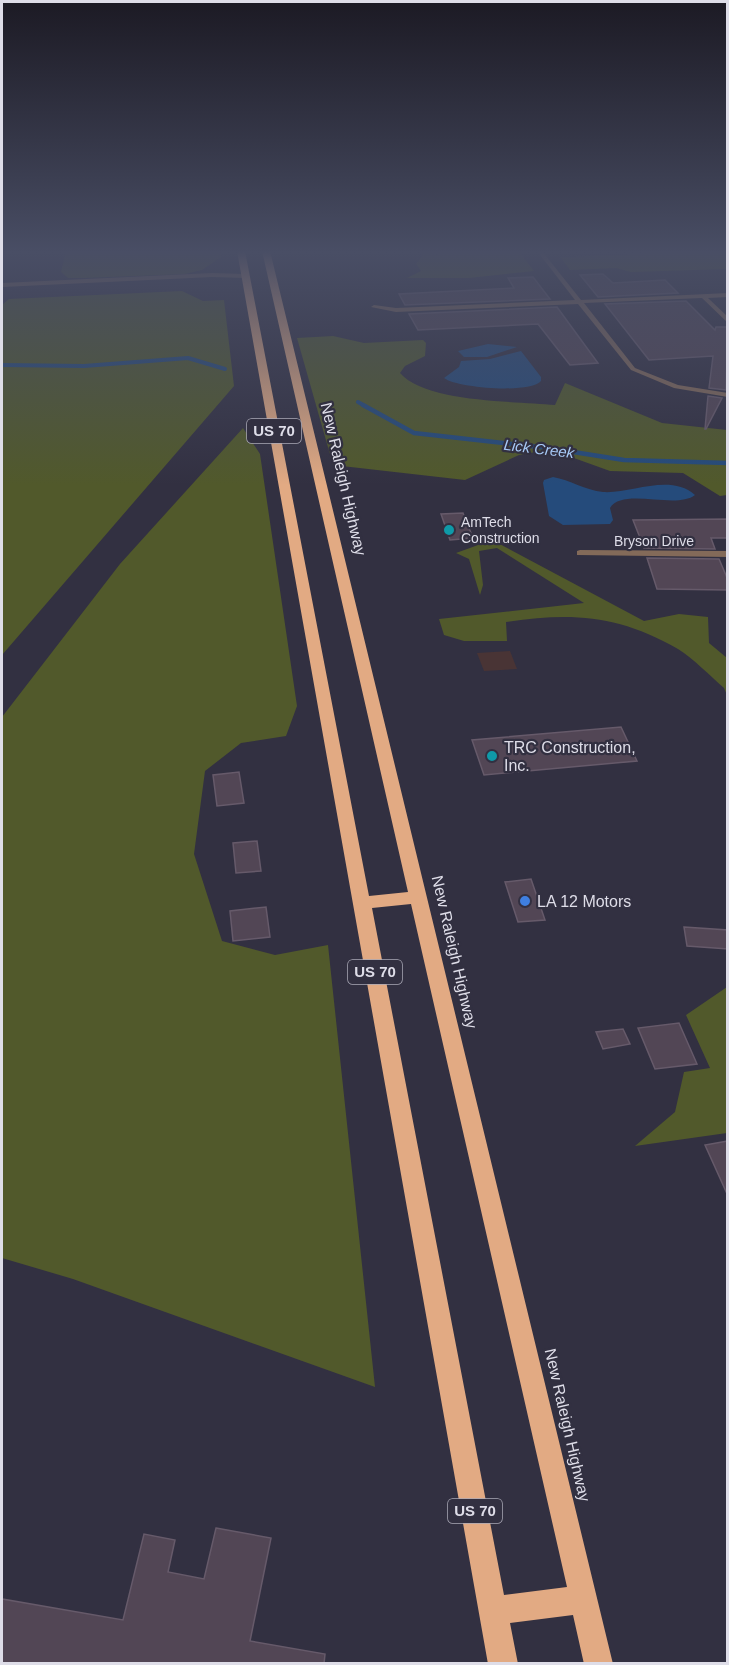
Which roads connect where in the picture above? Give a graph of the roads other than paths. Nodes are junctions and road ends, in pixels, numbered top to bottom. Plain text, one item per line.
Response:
1 (255, 329) edge
2 (284, 329) edge
3 (600, 329) edge
4 (728, 395) edge
5 (580, 553) dead end
6 (728, 554) edge
7 (418, 897) junction
8 (362, 903) junction
9 (585, 1599) junction
10 (494, 1611) junction
11 (503, 1664) edge
12 (599, 1664) edge

1 - 8 highway, US 70
2 - 7 highway, New Raleigh Highway / US 70
3 - 4 street
5 - 6 street, Bryson Drive
7 - 8 highway
7 - 9 highway, New Raleigh Highway / US 70
8 - 10 highway, US 70
9 - 10 highway
9 - 12 highway, New Raleigh Highway / US 70
10 - 11 highway, US 70

